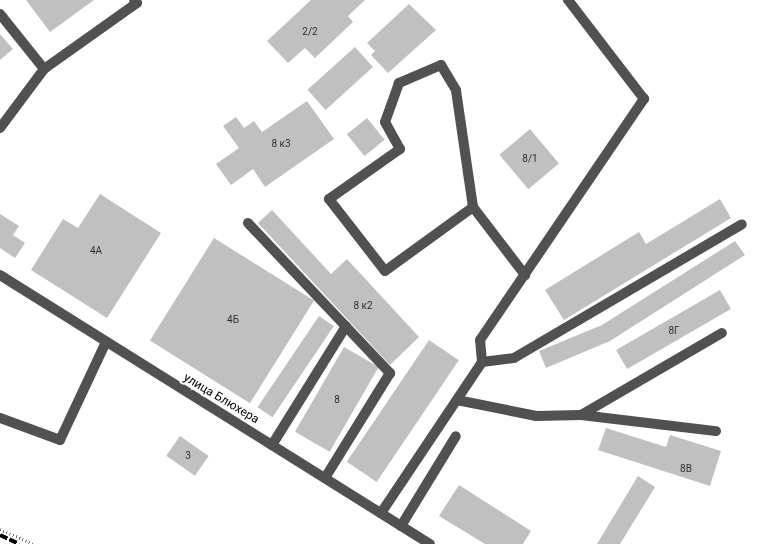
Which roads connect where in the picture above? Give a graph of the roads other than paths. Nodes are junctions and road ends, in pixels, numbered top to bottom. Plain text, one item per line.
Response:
1 (568, 0) edge
2 (138, 1) edge
3 (0, 14) edge
4 (44, 69) junction
5 (0, 128) edge
6 (473, 207) junction
7 (248, 223) dead end
8 (742, 224) dead end
9 (0, 275) edge
10 (525, 275) junction
11 (346, 326) junction
12 (722, 333) dead end
13 (105, 344) junction
14 (482, 362) junction
15 (457, 400) junction
16 (582, 415) junction
17 (0, 418) edge
18 (716, 431) dead end
19 (456, 436) dead end
20 (272, 444) junction
21 (325, 478) junction
22 (381, 513) junction
23 (401, 526) junction
24 (430, 544) edge

1 - 10 street
2 - 4 street
3 - 4 street
4 - 5 street
6 - 6 street
6 - 10 street
7 - 11 street
8 - 14 street
9 - 13 street, улица Блюхера
10 - 14 street
11 - 20 street
11 - 21 street
12 - 16 street
13 - 17 street
13 - 20 street, улица Блюхера
14 - 15 street
15 - 16 street
15 - 22 street
16 - 18 street
19 - 23 street
20 - 21 street, улица Блюхера
21 - 22 street, улица Блюхера
22 - 23 street, улица Блюхера
23 - 24 street, улица Блюхера

